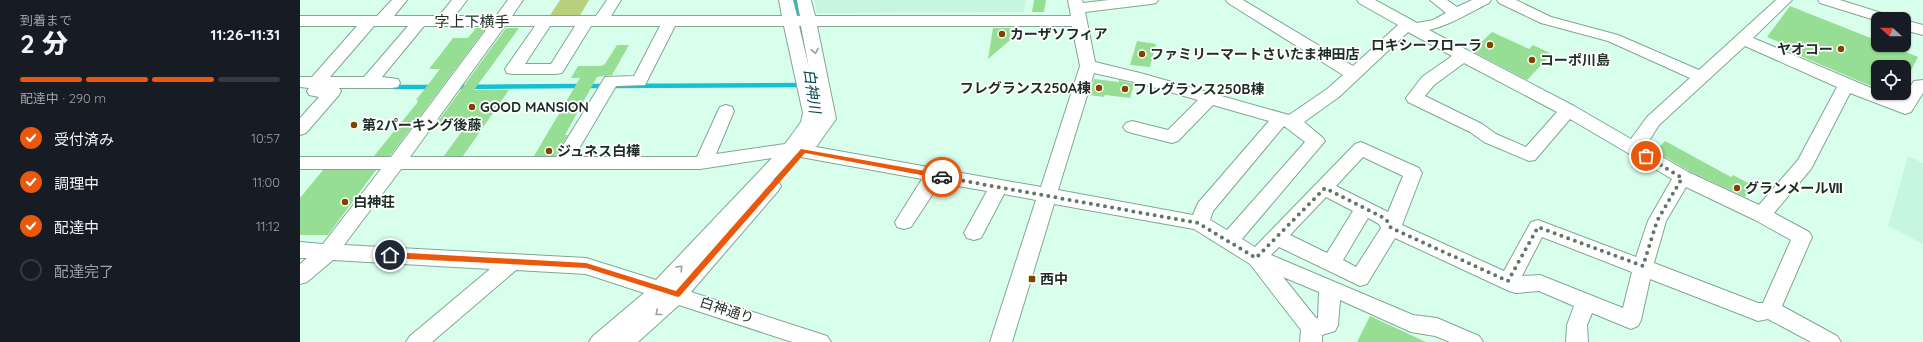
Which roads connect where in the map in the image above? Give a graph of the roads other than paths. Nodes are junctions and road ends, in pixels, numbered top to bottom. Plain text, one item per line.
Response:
1 (400, 0) edge
2 (460, 0) edge
3 (516, 0) edge
4 (614, 0) edge
5 (786, 0) edge
6 (804, 0) edge
7 (1151, 0) edge
8 (1233, 0) edge
9 (1364, 0) edge
10 (1437, 0) edge
11 (1484, 0) edge
12 (1504, 0) edge
13 (1786, 0) edge
14 (1825, 0) edge
15 (1077, 10) edge
16 (1457, 14) junction
17 (1871, 14) edge
18 (300, 21) edge
19 (376, 21) junction
20 (420, 21) junction
21 (443, 21) junction
22 (500, 21) junction
23 (546, 21) junction
24 (594, 21) junction
25 (670, 21) junction
26 (790, 21) junction
27 (808, 21) junction
28 (1411, 27) junction
29 (1911, 27) edge
30 (1923, 30) edge
31 (1743, 39) junction
32 (1463, 56) junction
33 (1088, 66) junction
34 (1354, 74) junction
35 (1701, 77) junction
36 (304, 82) edge
37 (369, 82) junction
38 (392, 82) dead end
39 (1846, 85) junction
40 (1923, 87) edge
41 (300, 91) edge
42 (1210, 98) junction
43 (1568, 110) junction
44 (726, 111) dead end
45 (1286, 121) junction
46 (1132, 127) dead end
47 (300, 129) edge
48 (1634, 149) junction
49 (797, 150) junction
50 (704, 162) junction
51 (300, 163) edge
52 (396, 163) junction
53 (561, 163) junction
54 (935, 175) junction
55 (1682, 178) junction
56 (999, 187) junction
57 (1325, 188) junction
58 (1047, 196) junction
59 (1365, 208) junction
60 (1762, 215) junction
61 (904, 222) dead end
62 (1198, 223) junction
63 (1391, 228) junction
64 (974, 233) dead end
65 (1277, 237) junction
66 (1229, 241) junction
67 (300, 250) edge
68 (328, 252) junction
69 (1256, 258) junction
70 (513, 261) junction
71 (1331, 263) junction
72 (1643, 266) junction
73 (300, 276) edge
74 (1508, 281) junction
75 (669, 291) junction
76 (1341, 292) junction
77 (1586, 302) junction
78 (1770, 310) junction
79 (1311, 335) edge
80 (784, 336) edge
81 (417, 342) edge
82 (600, 342) edge
83 (622, 342) edge
84 (820, 342) edge
85 (1001, 342) edge
86 (1472, 342) edge
87 (1577, 342) edge
88 (1830, 342) edge

1 - 19 street
2 - 21 street
3 - 22 street
4 - 24 street
5 - 26 street
6 - 27 street
7 - 15 street
8 - 34 street
9 - 28 street
10 - 16 street
11 - 16 street
12 - 35 street
13 - 31 street
14 - 17 street
15 - 27 street
15 - 33 street
16 - 28 street
18 - 19 street
19 - 20 street
19 - 36 street
20 - 21 street
20 - 37 street
21 - 22 street
22 - 23 street
22 - 52 street
23 - 24 street
23 - 24 street
24 - 25 street
25 - 26 street
25 - 53 street
26 - 27 street
26 - 49 street
27 -> 49 street
28 - 32 street
28 - 34 street
29 - 30 street
31 - 35 street
31 - 39 street
32 - 43 street
32 - 43 street
33 - 42 street
33 - 58 street
34 - 45 street
35 - 48 street
36 - 37 street
37 - 38 street
39 - 40 street
39 - 60 street
41 - 47 street
42 - 45 street
42 - 46 street
43 - 48 street
44 - 50 street
45 - 62 street
45 - 66 street
48 - 55 street
49 - 50 street
49 - 54 street
49 - 75 street
50 - 53 street
51 - 52 street
52 - 53 street
52 - 68 street
54 - 56 street
54 - 61 street
55 - 60 street
55 - 72 street
56 - 58 street
56 - 64 street
57 - 59 street
57 - 63 street
57 - 65 street
58 - 62 street
58 - 85 street
59 - 63 street
59 - 71 street
60 - 78 street
62 - 66 street
63 - 71 street
63 - 74 street
65 - 69 street
65 - 71 street
66 - 69 street
67 - 68 street, 白神通り
68 - 70 street, 白神通り
68 - 73 street
69 - 76 street
69 - 79 street
70 - 75 street, 白神通り
70 - 81 street
72 - 74 street
72 - 77 street
72 - 78 street
74 - 77 street
75 - 80 street, 白神通り
75 - 82 street
75 -> 83 street
76 - 79 street
76 - 86 street
77 - 87 street
78 - 88 street
80 - 84 street, 白神通り

